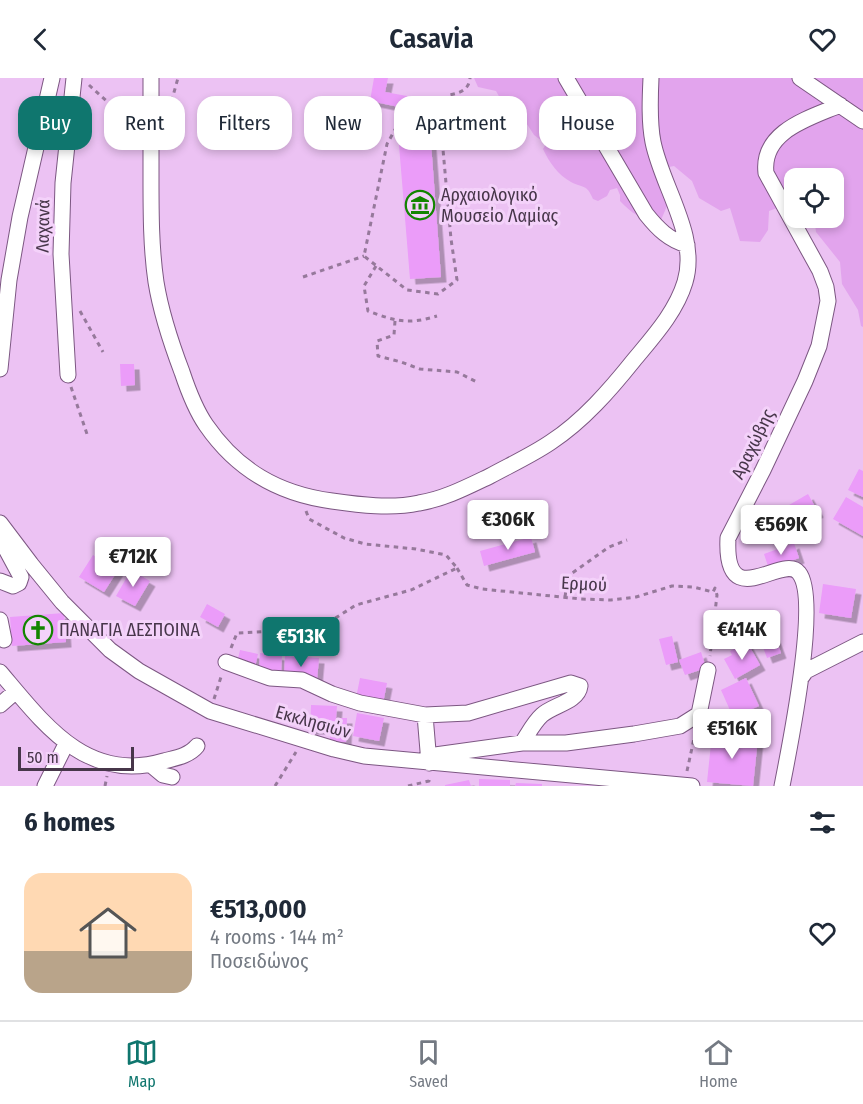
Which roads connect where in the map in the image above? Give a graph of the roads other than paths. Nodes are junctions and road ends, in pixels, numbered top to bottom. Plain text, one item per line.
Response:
1 (52, 78) edge
2 (74, 78) edge
3 (151, 78) edge
4 (566, 78) edge
5 (651, 78) edge
6 (800, 78) edge
7 (840, 105) junction
8 (863, 121) edge
9 (687, 245) junction
10 (0, 369) edge
11 (68, 375) road end
12 (0, 523) edge
13 (0, 538) edge
14 (0, 581) edge
15 (0, 620) edge
16 (4, 640) dead end
17 (863, 642) edge
18 (226, 662) dead end
19 (708, 670) road end
20 (0, 672) edge
21 (801, 678) junction
22 (16, 691) junction
23 (0, 705) edge
24 (425, 715) junction
25 (522, 743) junction
26 (66, 744) junction
27 (197, 746) dead end
28 (429, 760) junction
29 (151, 765) junction
30 (172, 777) dead end
31 (686, 785) edge
32 (45, 786) edge
33 (782, 786) edge

1 - 10 street
2 - 11 street, Λαχανά
3 - 9 street
4 - 9 street
5 - 9 street
6 - 7 street
7 - 8 street
7 - 21 street, Αραχώβης
12 - 28 street, Εκκλησιών
13 - 14 street
15 - 16 street
17 - 21 street
18 - 24 street
19 - 25 street
20 - 22 street
21 - 33 street, Αραχώβης
22 - 23 street
22 - 26 street
24 - 25 street
24 - 28 street
25 - 28 street
26 - 29 street
26 - 32 street
27 - 29 street
28 - 31 street, Εκκλησιών
29 - 30 street

